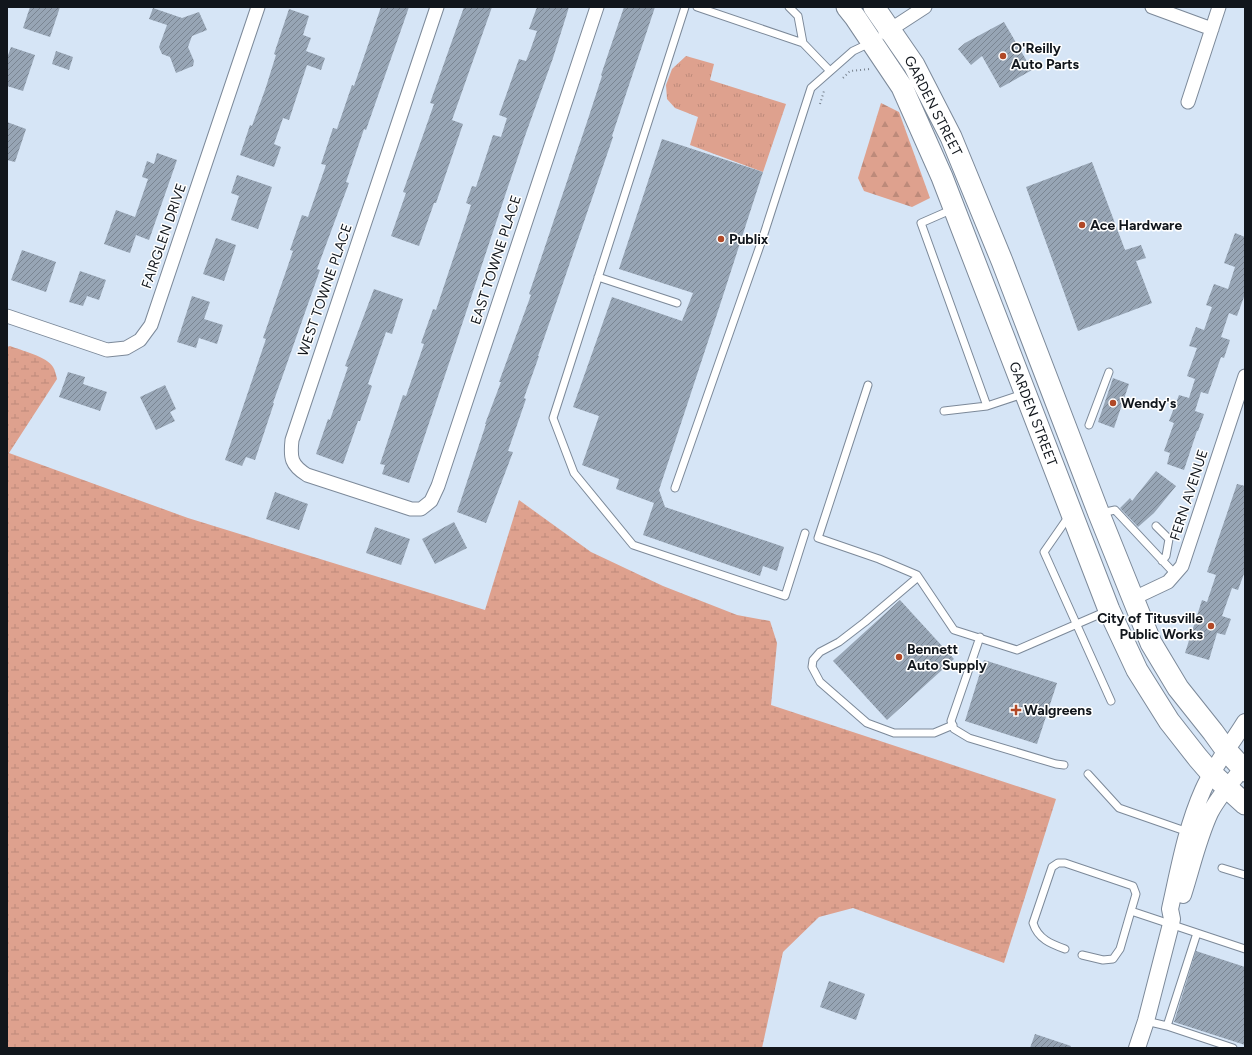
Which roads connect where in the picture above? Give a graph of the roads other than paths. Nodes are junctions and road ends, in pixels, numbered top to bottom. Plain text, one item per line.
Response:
1 (258, 7) edge
2 (437, 7) edge
3 (597, 7) edge
4 (685, 7) edge
5 (698, 7) edge
6 (790, 7) edge
7 (847, 7) edge
8 (874, 7) edge
9 (925, 7) edge
10 (1152, 7) edge
11 (1219, 7) edge
12 (1212, 29) junction
13 (890, 30) junction
14 (872, 42) junction
15 (803, 43) junction
16 (830, 71) junction
17 (1188, 102) dead end
18 (955, 208) junction
19 (598, 277) junction
20 (677, 303) dead end
21 (7, 316) edge
22 (1004, 337) junction
23 (1109, 372) dead end
24 (1245, 376) edge
25 (868, 386) dead end
26 (1050, 386) junction
27 (1025, 393) junction
28 (987, 406) junction
29 (944, 411) dead end
30 (1089, 426) dead end
31 (1072, 444) junction
32 (674, 488) dead end
33 (411, 509) joint
34 (1071, 512) junction
35 (1099, 514) junction
36 (1156, 526) dead end
37 (805, 533) dead end
38 (1162, 561) junction
39 (1175, 574) junction
40 (918, 577) junction
41 (1132, 599) junction
42 (1109, 610) junction
43 (1076, 624) junction
44 (980, 637) junction
45 (1111, 701) dead end
46 (1245, 722) edge
47 (953, 725) junction
48 (1226, 750) junction
49 (1064, 765) dead end
50 (1244, 769) edge
51 (1212, 773) junction
52 (1088, 774) dead end
53 (1228, 787) junction
54 (1245, 804) edge
55 (1188, 832) junction
56 (1222, 868) dead end
57 (1245, 875) edge
58 (1131, 911) junction
59 (1171, 922) junction
60 (1197, 932) junction
61 (1065, 949) dead end
62 (1245, 949) edge
63 (1082, 955) dead end
64 (1146, 1021) junction
65 (1167, 1026) junction
66 (1137, 1048) edge
67 (1233, 1048) edge

1 - 21 street, FAIRGLEN DRIVE
2 - 33 street, WEST TOWNE PLACE
3 - 33 street, EAST TOWNE PLACE
4 - 19 lane
5 - 15 lane
6 - 15 lane
7 - 14 main road, GARDEN STREET
8 - 13 main road, GARDEN STREET
9 - 13 street
10 - 12 street
11 - 12 street
12 - 17 street
13 - 14 street
13 - 26 main road, GARDEN STREET
14 - 16 lane
14 - 18 main road, GARDEN STREET
15 - 16 lane
16 - 32 lane
18 - 22 main road, GARDEN STREET
18 - 28 lane
19 - 20 lane
19 - 37 lane
22 - 26 main road
22 - 27 main road, GARDEN STREET
23 - 30 lane
24 - 39 street, FERN AVENUE
25 - 40 lane
26 - 31 main road, GARDEN STREET
27 - 28 lane
27 - 31 main road
27 - 34 main road, GARDEN STREET
28 - 29 lane
31 - 35 main road, GARDEN STREET
34 - 42 main road, GARDEN STREET
34 - 43 lane
35 - 38 lane
35 - 41 main road, GARDEN STREET
36 - 38 lane
38 - 39 lane
39 - 41 street, FERN AVENUE
40 - 44 lane
40 - 47 lane
41 - 48 main road, GARDEN STREET
42 - 43 lane
42 - 51 main road, GARDEN STREET
43 - 44 lane
43 - 45 lane
44 - 47 lane
46 - 48 street
47 - 49 lane
48 - 50 main road, GARDEN STREET
48 - 51 street
50 - 53 street
51 - 53 main road, GARDEN STREET
51 - 55 street
52 - 55 lane
53 - 54 main road, GARDEN STREET
53 - 59 street
55 - 59 street
56 - 57 lane
58 - 59 lane
58 - 61 lane
58 - 63 lane
59 - 60 lane
59 - 64 street
60 - 62 lane
60 - 65 lane
64 - 65 lane
64 - 66 street
65 - 67 lane

